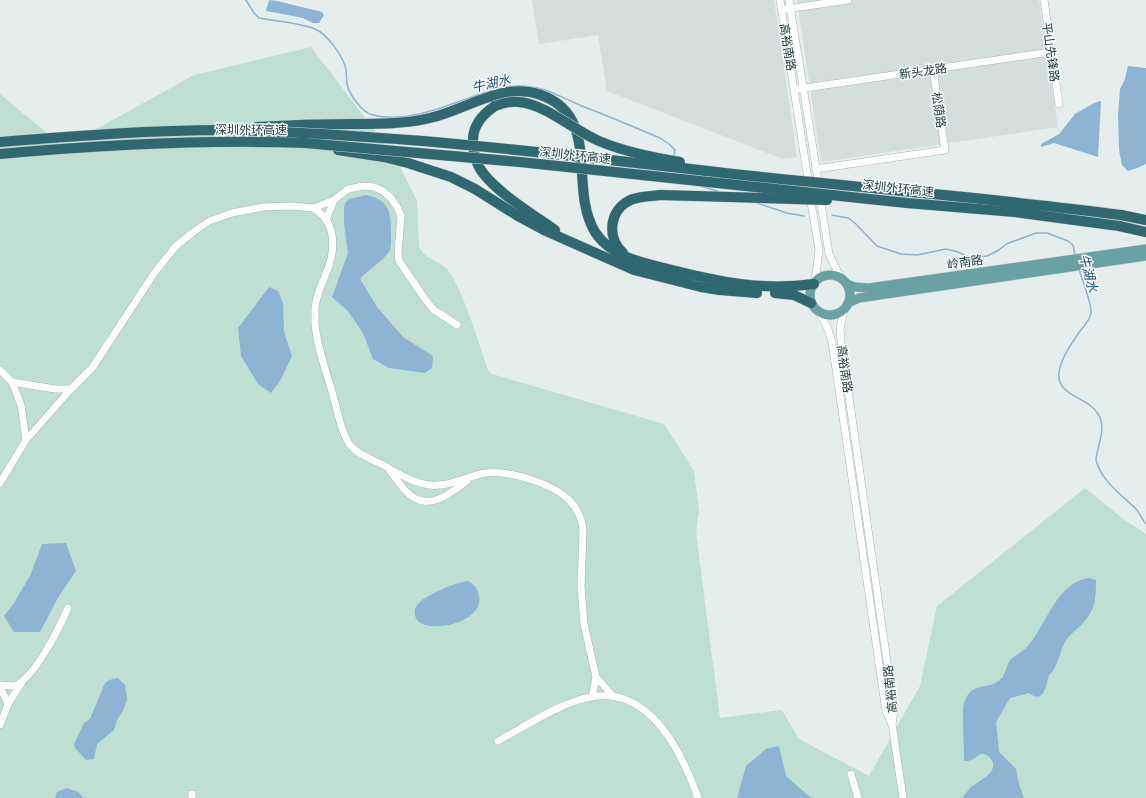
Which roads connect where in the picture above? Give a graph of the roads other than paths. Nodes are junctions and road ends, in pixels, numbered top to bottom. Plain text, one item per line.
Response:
1 (780, 0) edge
2 (789, 0) edge
3 (848, 0) edge
4 (1044, 0) edge
5 (790, 8) junction
6 (782, 10) junction
7 (1051, 52) junction
8 (933, 69) junction
9 (803, 88) junction
10 (794, 89) junction
11 (1059, 104) dead end
12 (224, 130) junction
13 (0, 142) edge
14 (305, 143) junction
15 (0, 154) edge
16 (816, 169) junction
17 (750, 176) junction
18 (334, 200) junction
19 (907, 202) junction
20 (314, 208) junction
21 (326, 220) junction
22 (1146, 220) edge
23 (1146, 232) edge
24 (573, 243) junction
25 (1146, 249) edge
26 (1146, 256) edge
27 (630, 258) junction
28 (1088, 261) junction
29 (1064, 265) junction
30 (844, 282) junction
31 (814, 284) junction
32 (811, 303) junction
33 (846, 306) junction
34 (819, 312) junction
35 (457, 324) dead end
36 (0, 370) edge
37 (12, 382) junction
38 (70, 389) junction
39 (26, 440) junction
40 (388, 468) junction
41 (475, 475) junction
42 (0, 483) edge
43 (68, 608) dead end
44 (596, 677) junction
45 (24, 679) junction
46 (0, 686) edge
47 (592, 696) junction
48 (613, 696) junction
49 (8, 704) junction
50 (892, 724) junction
51 (0, 725) edge
52 (498, 741) dead end
53 (851, 774) dead end
54 (698, 798) edge
55 (858, 798) edge
56 (903, 798) edge

1 - 6 street, 高裕南路
2 - 5 street, 高裕南路
3 - 5 street
4 - 7 street, 平山先锋路
5 - 6 street
5 - 9 street, 高裕南路
6 - 10 street, 高裕南路
7 - 8 street, 新头龙路
7 - 11 street, 平山先锋路
8 - 9 street, 新头龙路
8 - 16 street, 松荫路
9 - 10 street, 新头龙路
9 - 16 street, 高裕南路
10 - 31 street, 高裕南路
12 - 13 highway, 深圳外环高速, bridge
12 - 17 highway, 深圳外环高速, bridge
12 - 27 highway, bridge
14 - 15 highway, 深圳外环高速, bridge
14 - 19 highway, 深圳外环高速, bridge
14 - 24 highway, bridge
16 - 30 street, 高裕南路
17 - 22 highway, 深圳外环高速, bridge
17 - 24 highway, bridge
18 - 20 street
18 - 21 street
18 - 35 street
19 - 23 highway, 深圳外环高速, bridge
19 - 27 highway, bridge
20 - 21 street
20 - 38 street
21 - 40 street
24 - 32 highway
25 - 28 main road
26 - 28 main road
27 - 31 highway
28 - 29 main road, 岭南路
29 - 30 main road, 岭南路
29 - 33 main road, 岭南路
30 - 31 main road
30 - 33 main road
31 - 32 main road
32 - 34 main road
33 - 34 main road
33 - 50 street, 高裕南路
34 - 50 street, 高裕南路
36 - 37 street
37 - 38 street
37 - 39 street
38 - 39 street
39 - 42 street
40 - 41 street
40 - 41 street
41 - 44 street
43 - 45 street
44 - 47 street
44 - 48 street
45 - 46 street
45 - 49 street
46 - 49 street
47 - 48 street
47 - 52 street
48 - 54 street
49 - 51 street
50 - 56 street
53 - 55 street

